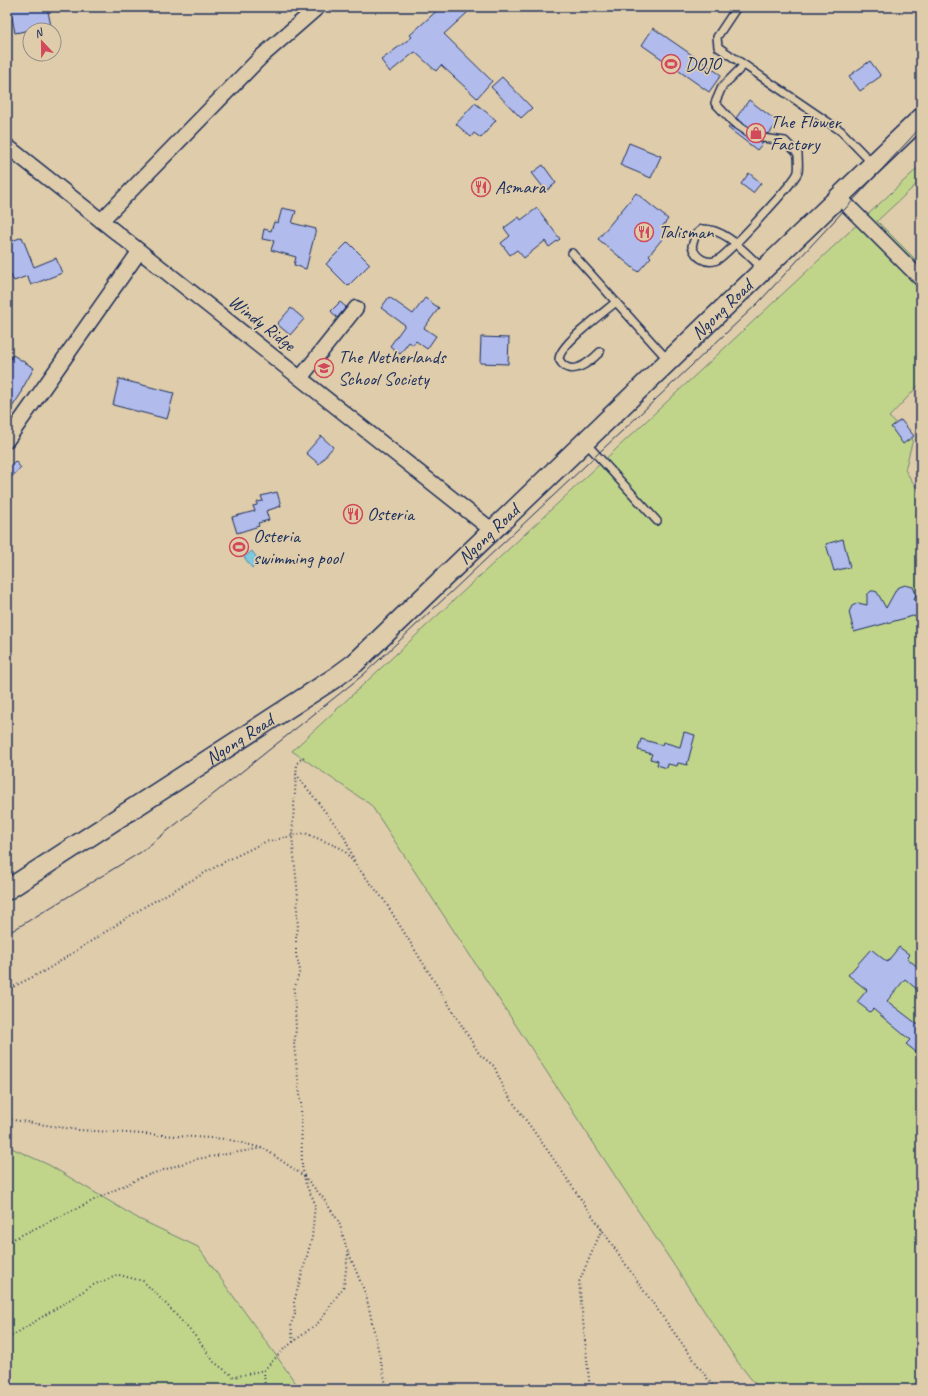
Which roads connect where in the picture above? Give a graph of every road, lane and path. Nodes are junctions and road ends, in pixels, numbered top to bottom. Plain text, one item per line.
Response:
1 (318, 7) edge
2 (737, 7) edge
3 (744, 65) junction
4 (921, 118) edge
5 (7, 146) edge
6 (873, 164) junction
7 (839, 197) junction
8 (101, 221) junction
9 (735, 244) junction
10 (139, 252) junction
11 (572, 253) dead end
12 (763, 269) junction
13 (921, 279) edge
14 (616, 302) junction
15 (356, 308) dead end
16 (600, 352) dead end
17 (668, 360) junction
18 (301, 378) junction
19 (7, 440) edge
20 (584, 442) junction
21 (657, 521) dead end
22 (493, 531) junction
23 (304, 756) dead end
24 (296, 774) junction
25 (292, 836) junction
26 (356, 864) junction
27 (7, 890) edge
28 (7, 990) edge
29 (7, 1119) edge
30 (263, 1148) junction
31 (304, 1176) junction
32 (602, 1229) junction
33 (7, 1242) edge
34 (348, 1253) junction
35 (7, 1339) edge
36 (293, 1342) junction
37 (264, 1370) junction
38 (265, 1389) edge
39 (387, 1389) edge
40 (590, 1389) edge
41 (715, 1389) edge

1 - 8 street
2 - 3 lane
3 - 6 lane
3 - 9 lane
4 - 6 main road, Ngong Road
5 - 8 street, Windy Ridge
6 - 7 main road, Ngong Road
7 - 12 main road, Ngong Road
7 - 13 street
8 - 10 street, Windy Ridge
9 - 9 lane
9 - 12 lane
10 - 18 street, Windy Ridge
10 - 19 street
11 - 14 lane
12 - 17 main road, Ngong Road
14 - 16 lane
14 - 17 lane
15 - 18 street
17 - 20 main road, Ngong Road
18 - 22 street, Windy Ridge
20 - 21 lane
20 - 22 main road, Ngong Road
22 - 27 main road, Ngong Road
23 - 24 path
24 - 25 path
24 - 26 path
25 - 26 path
25 - 28 path
25 - 31 path
26 - 32 path
29 - 30 path
30 - 31 path
30 - 33 path
31 - 34 path
31 - 36 path
32 - 40 path
32 - 41 path
34 - 36 path
34 - 39 path
35 - 37 path
36 - 37 path
37 - 38 path

